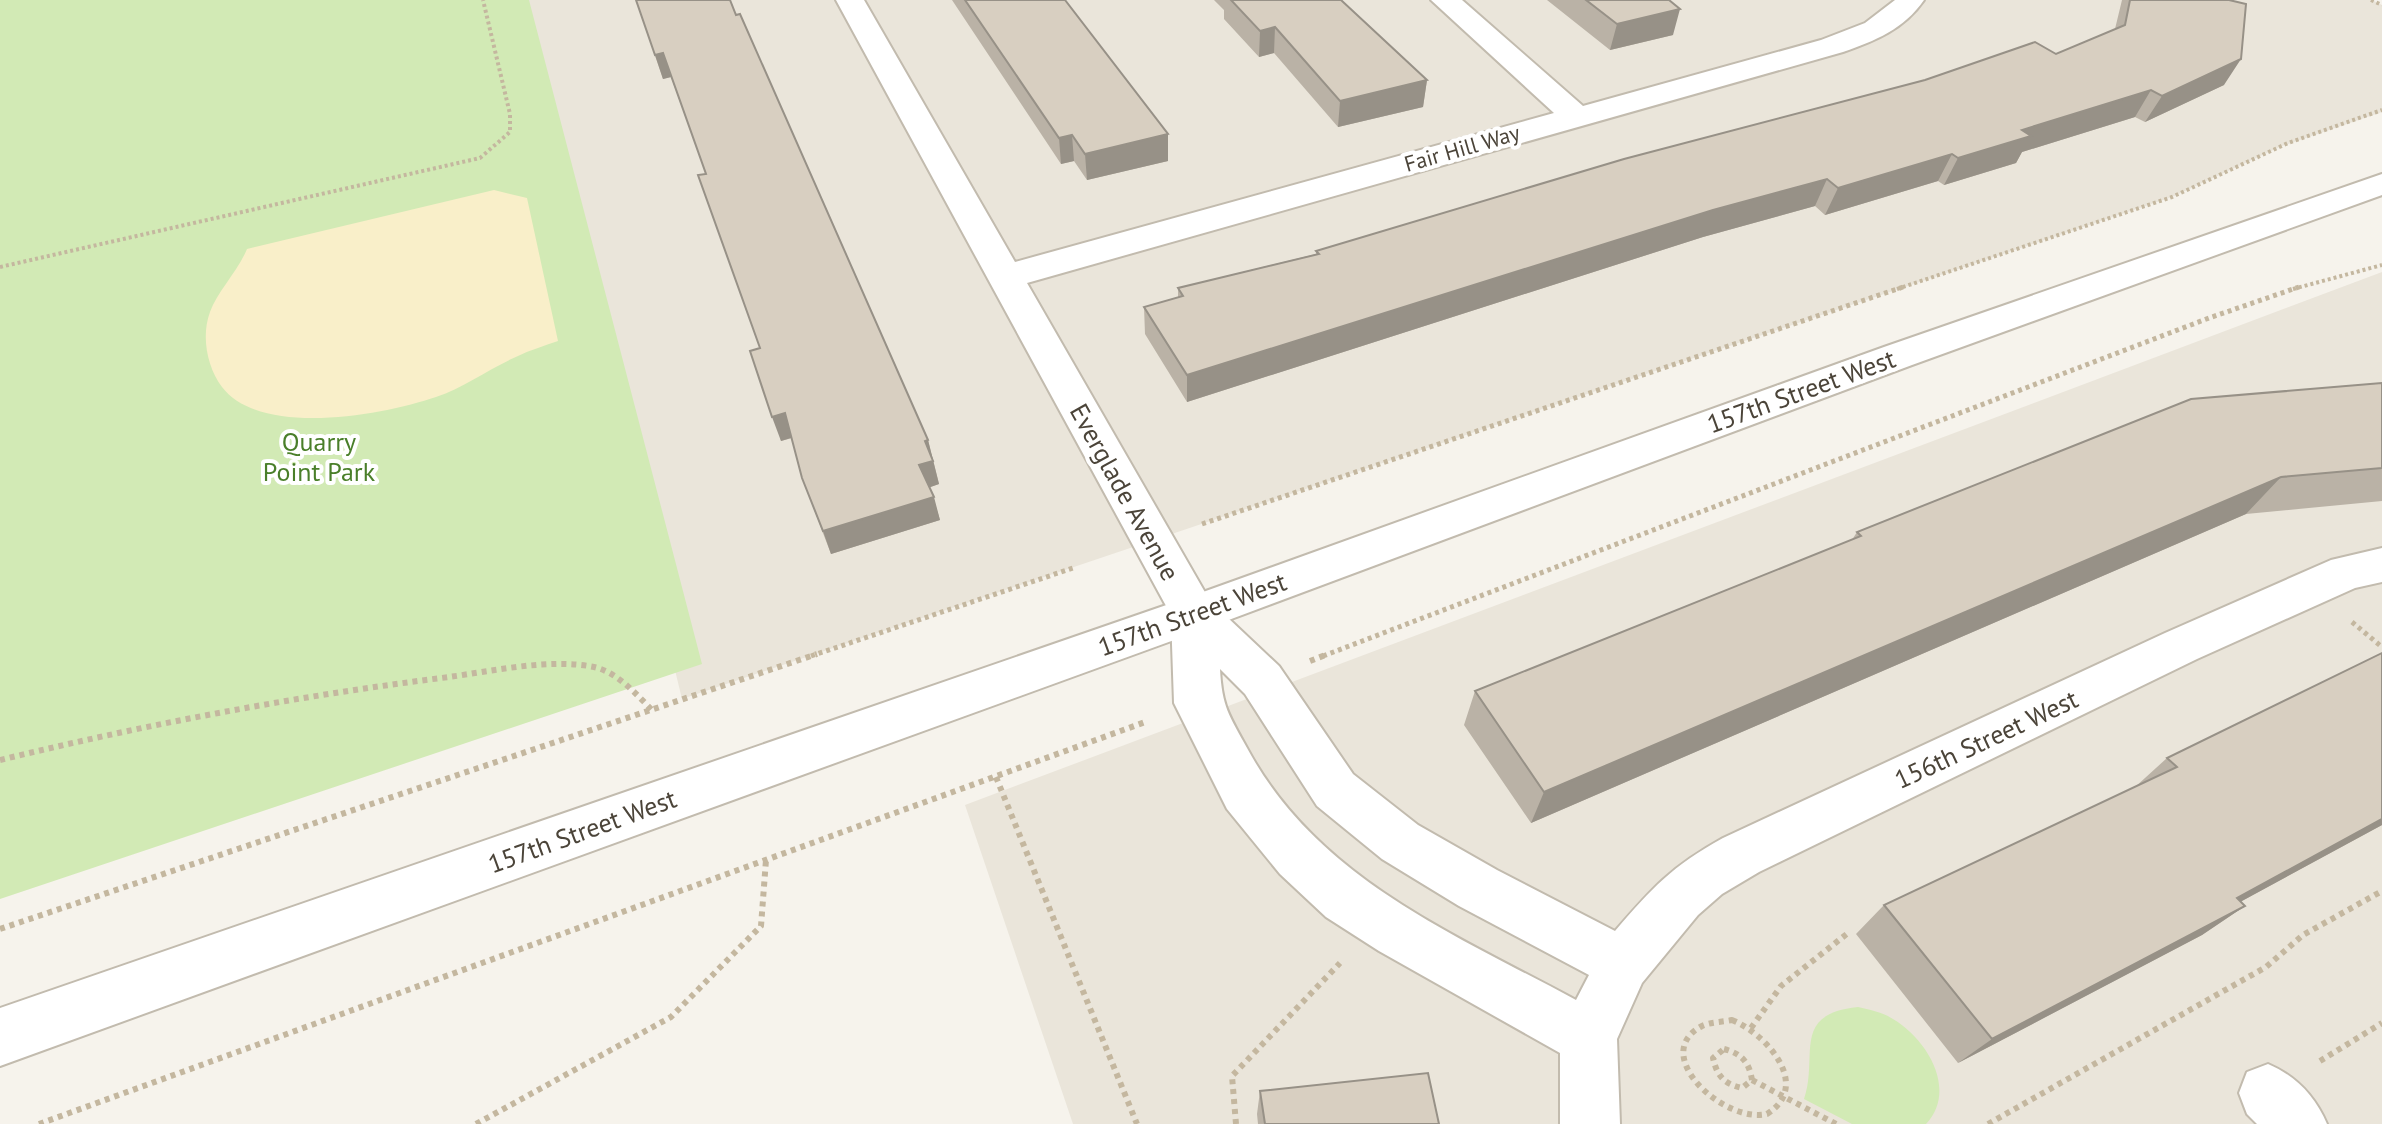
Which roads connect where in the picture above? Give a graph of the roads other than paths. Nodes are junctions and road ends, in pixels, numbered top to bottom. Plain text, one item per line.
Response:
1 (850, 0) edge
2 (1445, 0) edge
3 (1910, 0) edge
4 (1576, 116) junction
5 (2382, 184) edge
6 (1005, 277) junction
7 (2382, 565) edge
8 (1194, 614) junction
9 (1623, 964) junction
10 (0, 1037) edge
11 (1588, 1037) junction
12 (1590, 1124) edge

1 - 6 street, Everglade Avenue
2 - 4 street
3 - 4 street, Fair Hill Way
4 - 6 street, Fair Hill Way
5 - 8 street, 157th Street West
6 - 8 street, Everglade Avenue
7 - 9 street, 156th Street West
8 - 9 street
8 - 10 street, 157th Street West
8 - 11 street, Everglade Avenue
9 - 11 street
11 - 12 street

